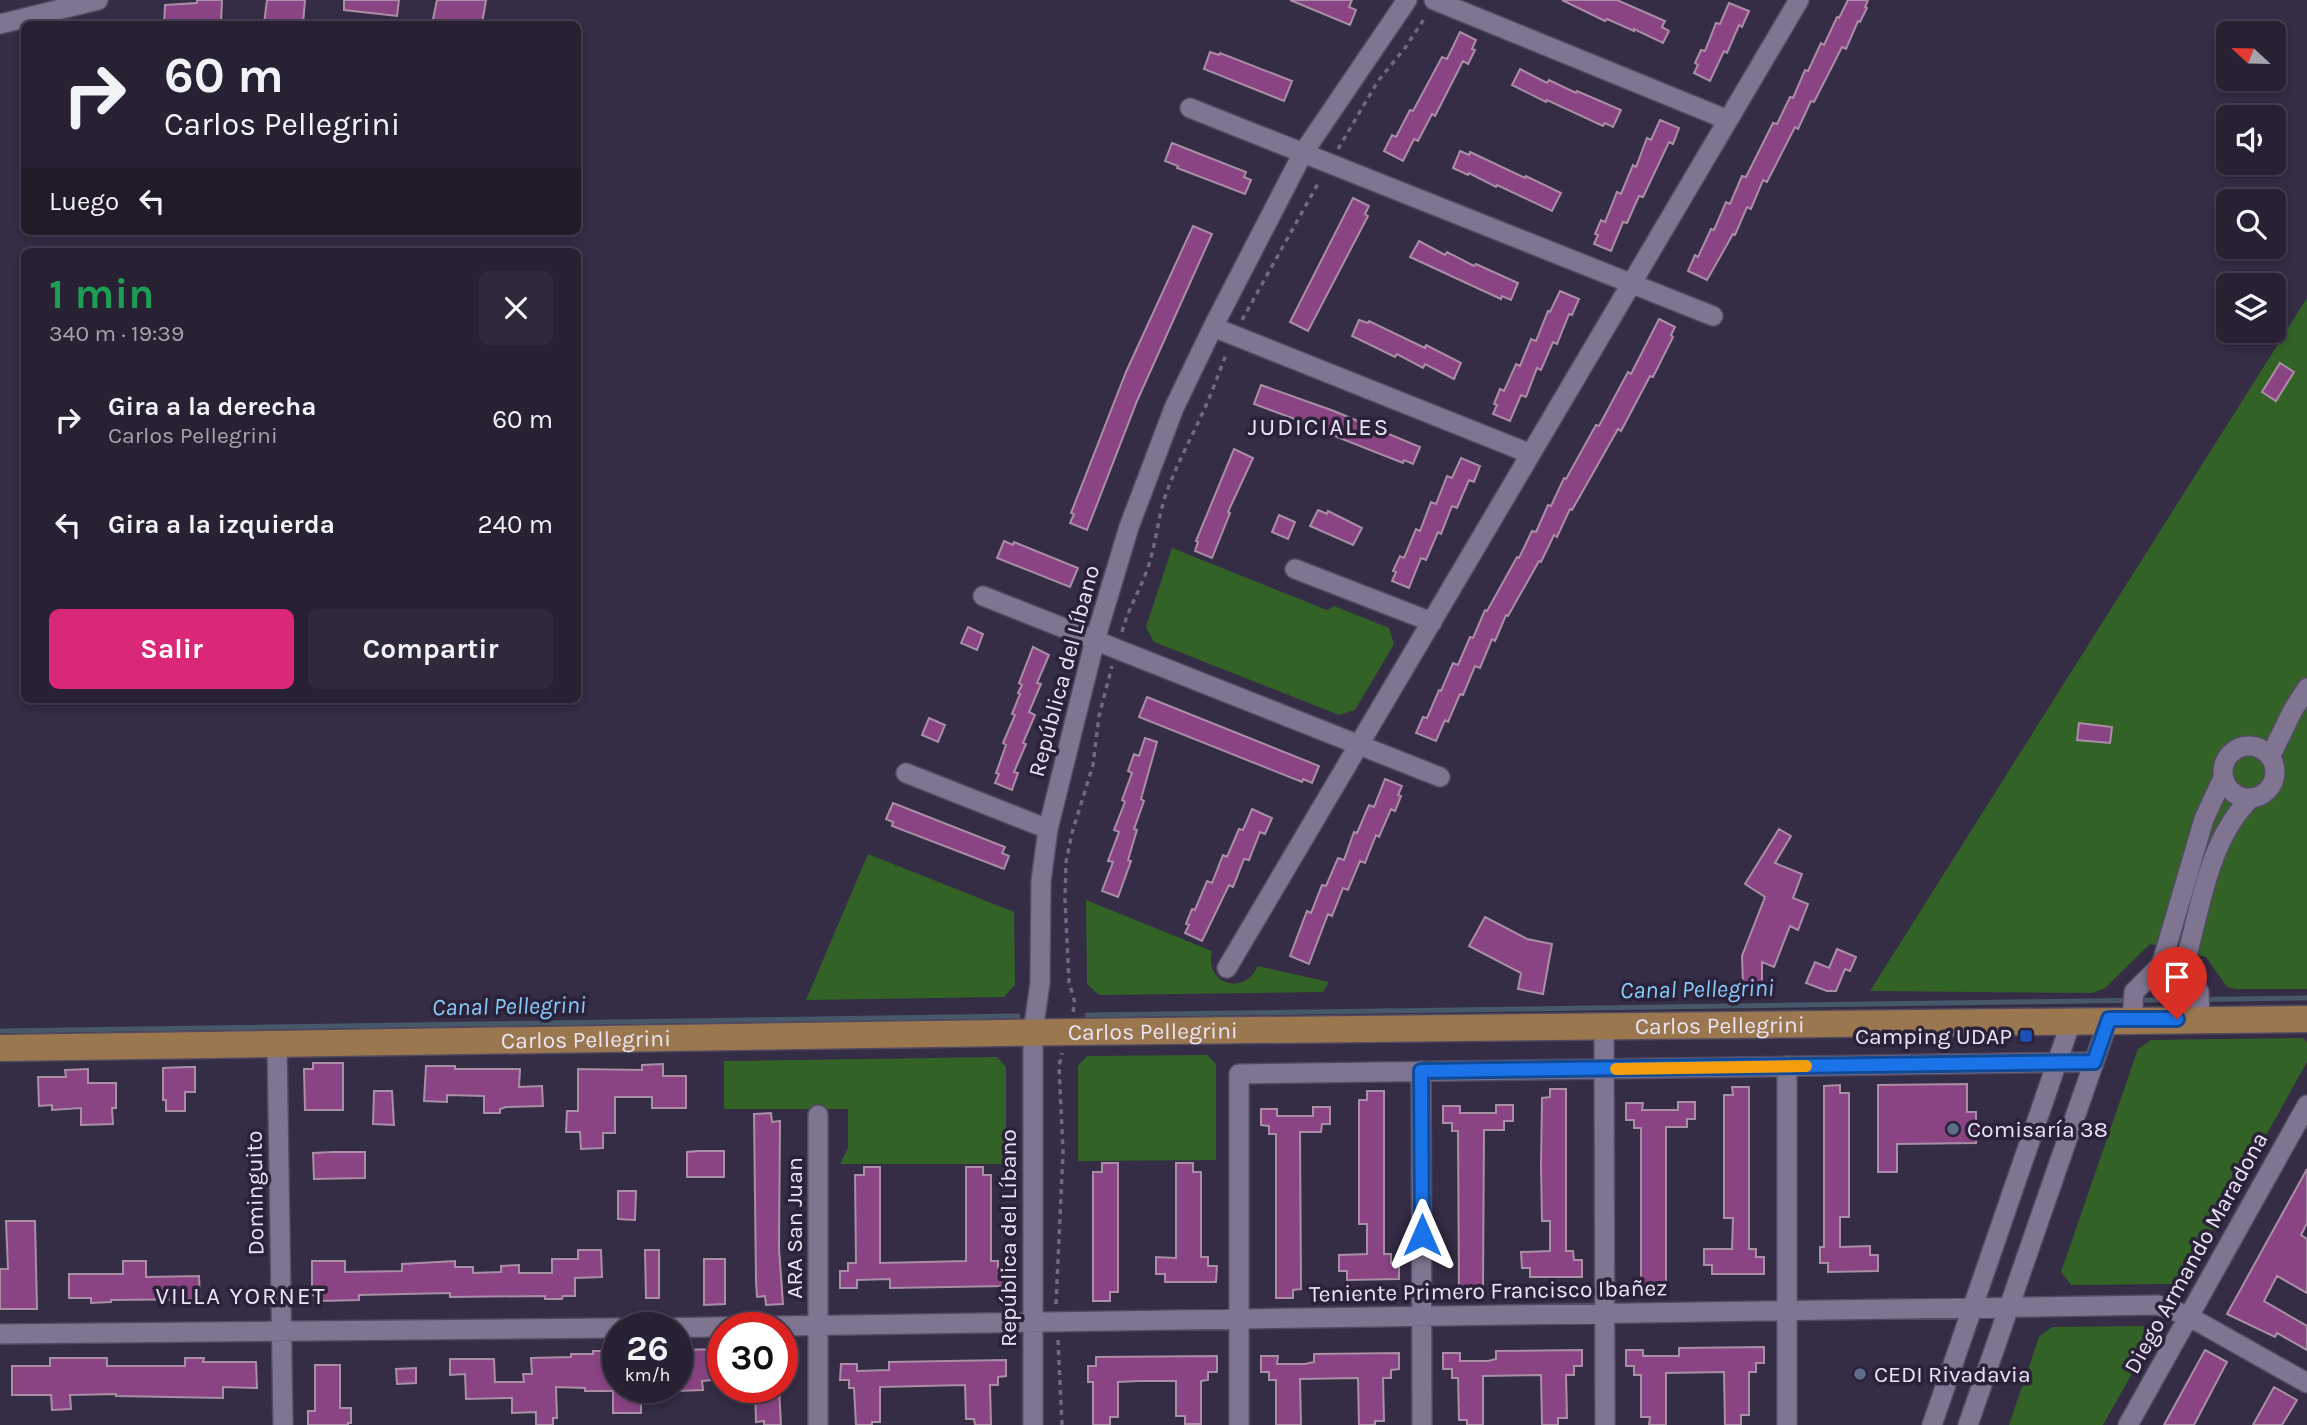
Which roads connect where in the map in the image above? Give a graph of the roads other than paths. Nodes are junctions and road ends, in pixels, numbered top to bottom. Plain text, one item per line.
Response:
1 (98, 0) edge
2 (1407, 0) edge
3 (1434, 0) edge
4 (1799, 0) edge
5 (0, 24) edge
6 (1190, 108) dead end
7 (1728, 120) junction
8 (1303, 153) junction
9 (1630, 283) junction
10 (1713, 316) dead end
11 (1213, 327) junction
12 (1531, 454) junction
13 (1295, 569) dead end
14 (983, 596) dead end
15 (1432, 622) junction
16 (1095, 640) junction
17 (2307, 688) edge
18 (2286, 724) junction
19 (1359, 745) junction
20 (2252, 746) junction
21 (2270, 757) junction
22 (906, 773) dead end
23 (1440, 777) dead end
24 (2223, 778) junction
25 (2251, 798) junction
26 (1048, 829) junction
27 (2160, 966) junction
28 (1227, 968) dead end
29 (2186, 968) junction
30 (2199, 1005) junction
31 (2127, 1010) junction
32 (2307, 1018) edge
33 (2071, 1019) junction
34 (1604, 1025) junction
35 (1033, 1032) junction
36 (277, 1044) junction
37 (0, 1048) edge
38 (2094, 1062) junction
39 (2057, 1063) junction
40 (1787, 1066) junction
41 (1604, 1069) junction
42 (1421, 1071) junction
43 (2307, 1105) edge
44 (818, 1115) dead end
45 (1972, 1307) junction
46 (2009, 1307) junction
47 (1787, 1311) junction
48 (1605, 1314) junction
49 (1422, 1317) junction
50 (2188, 1317) junction
51 (1239, 1319) junction
52 (1033, 1323) junction
53 (818, 1326) junction
54 (693, 1327) edge
55 (602, 1328) edge
56 (281, 1330) junction
57 (0, 1334) edge
58 (2307, 1383) edge
59 (283, 1425) edge
60 (818, 1425) edge
61 (1033, 1425) edge
62 (1239, 1425) edge
63 (1422, 1425) edge
64 (1605, 1425) edge
65 (1787, 1425) edge
66 (1932, 1425) edge
67 (1968, 1425) edge
68 (2128, 1425) edge

1 - 5 street
2 - 8 street, República del Líbano
3 - 7 street
4 - 7 street
6 - 8 street
7 - 9 street
8 - 9 street
8 - 11 street, República del Líbano
9 - 10 street
9 - 12 street
11 - 12 street
11 - 16 street, República del Líbano
12 - 15 street
13 - 15 street
14 - 16 street
15 - 19 street
16 - 19 street
16 - 26 street, República del Líbano
17 - 18 street
18 - 20 street
18 - 21 street
19 - 23 street
19 - 28 street
20 - 21 street
20 - 24 street
21 - 25 street
22 - 26 street
24 - 25 street
24 - 27 street
25 - 29 street
26 - 35 street, República del Líbano
27 - 29 street
27 - 31 street
29 - 30 street
30 - 31 main road, Carlos Pellegrini
30 - 32 main road, Carlos Pellegrini
31 - 33 main road, Carlos Pellegrini
31 - 38 street
33 - 34 main road, Carlos Pellegrini
33 - 39 street
34 - 35 main road, Carlos Pellegrini
34 - 41 street
35 - 36 main road, Carlos Pellegrini
35 - 52 street, República del Líbano
36 - 37 main road, Carlos Pellegrini
36 - 56 street, Dominguito
38 - 39 street, Carlos Pellegrini
38 - 46 street
39 - 40 street, Carlos Pellegrini
39 - 45 street
40 - 41 street, Carlos Pellegrini
40 - 47 street
41 - 42 street, Carlos Pellegrini
41 - 48 street
42 - 49 street
42 - 51 street, Carlos Pellegrini
43 - 50 street, Diego Armando Maradona
44 - 53 street, ARA San Juan
45 - 46 street, Teniente Primero Francisco Ibañez
45 - 47 street, Teniente Primero Francisco Ibañez
45 - 66 street
46 - 50 street, Teniente Primero Francisco Ibañez
46 - 67 street
47 - 48 street, Teniente Primero Francisco Ibañez
47 - 65 street
48 - 49 street, Teniente Primero Francisco Ibañez
48 - 64 street
49 - 51 street, Teniente Primero Francisco Ibañez
49 - 63 street
50 - 58 street, Teniente Primero Francisco Ibañez
50 - 68 street, Diego Armando Maradona
51 - 52 street, Teniente Primero Francisco Ibañez
51 - 62 street
52 - 53 street, Teniente Primero Francisco Ibañez
52 - 61 street, República del Líbano
53 - 54 street, Teniente Primero Francisco Ibañez
53 - 60 street, ARA San Juan
55 - 56 street
56 - 57 street
56 - 59 street, Dominguito

